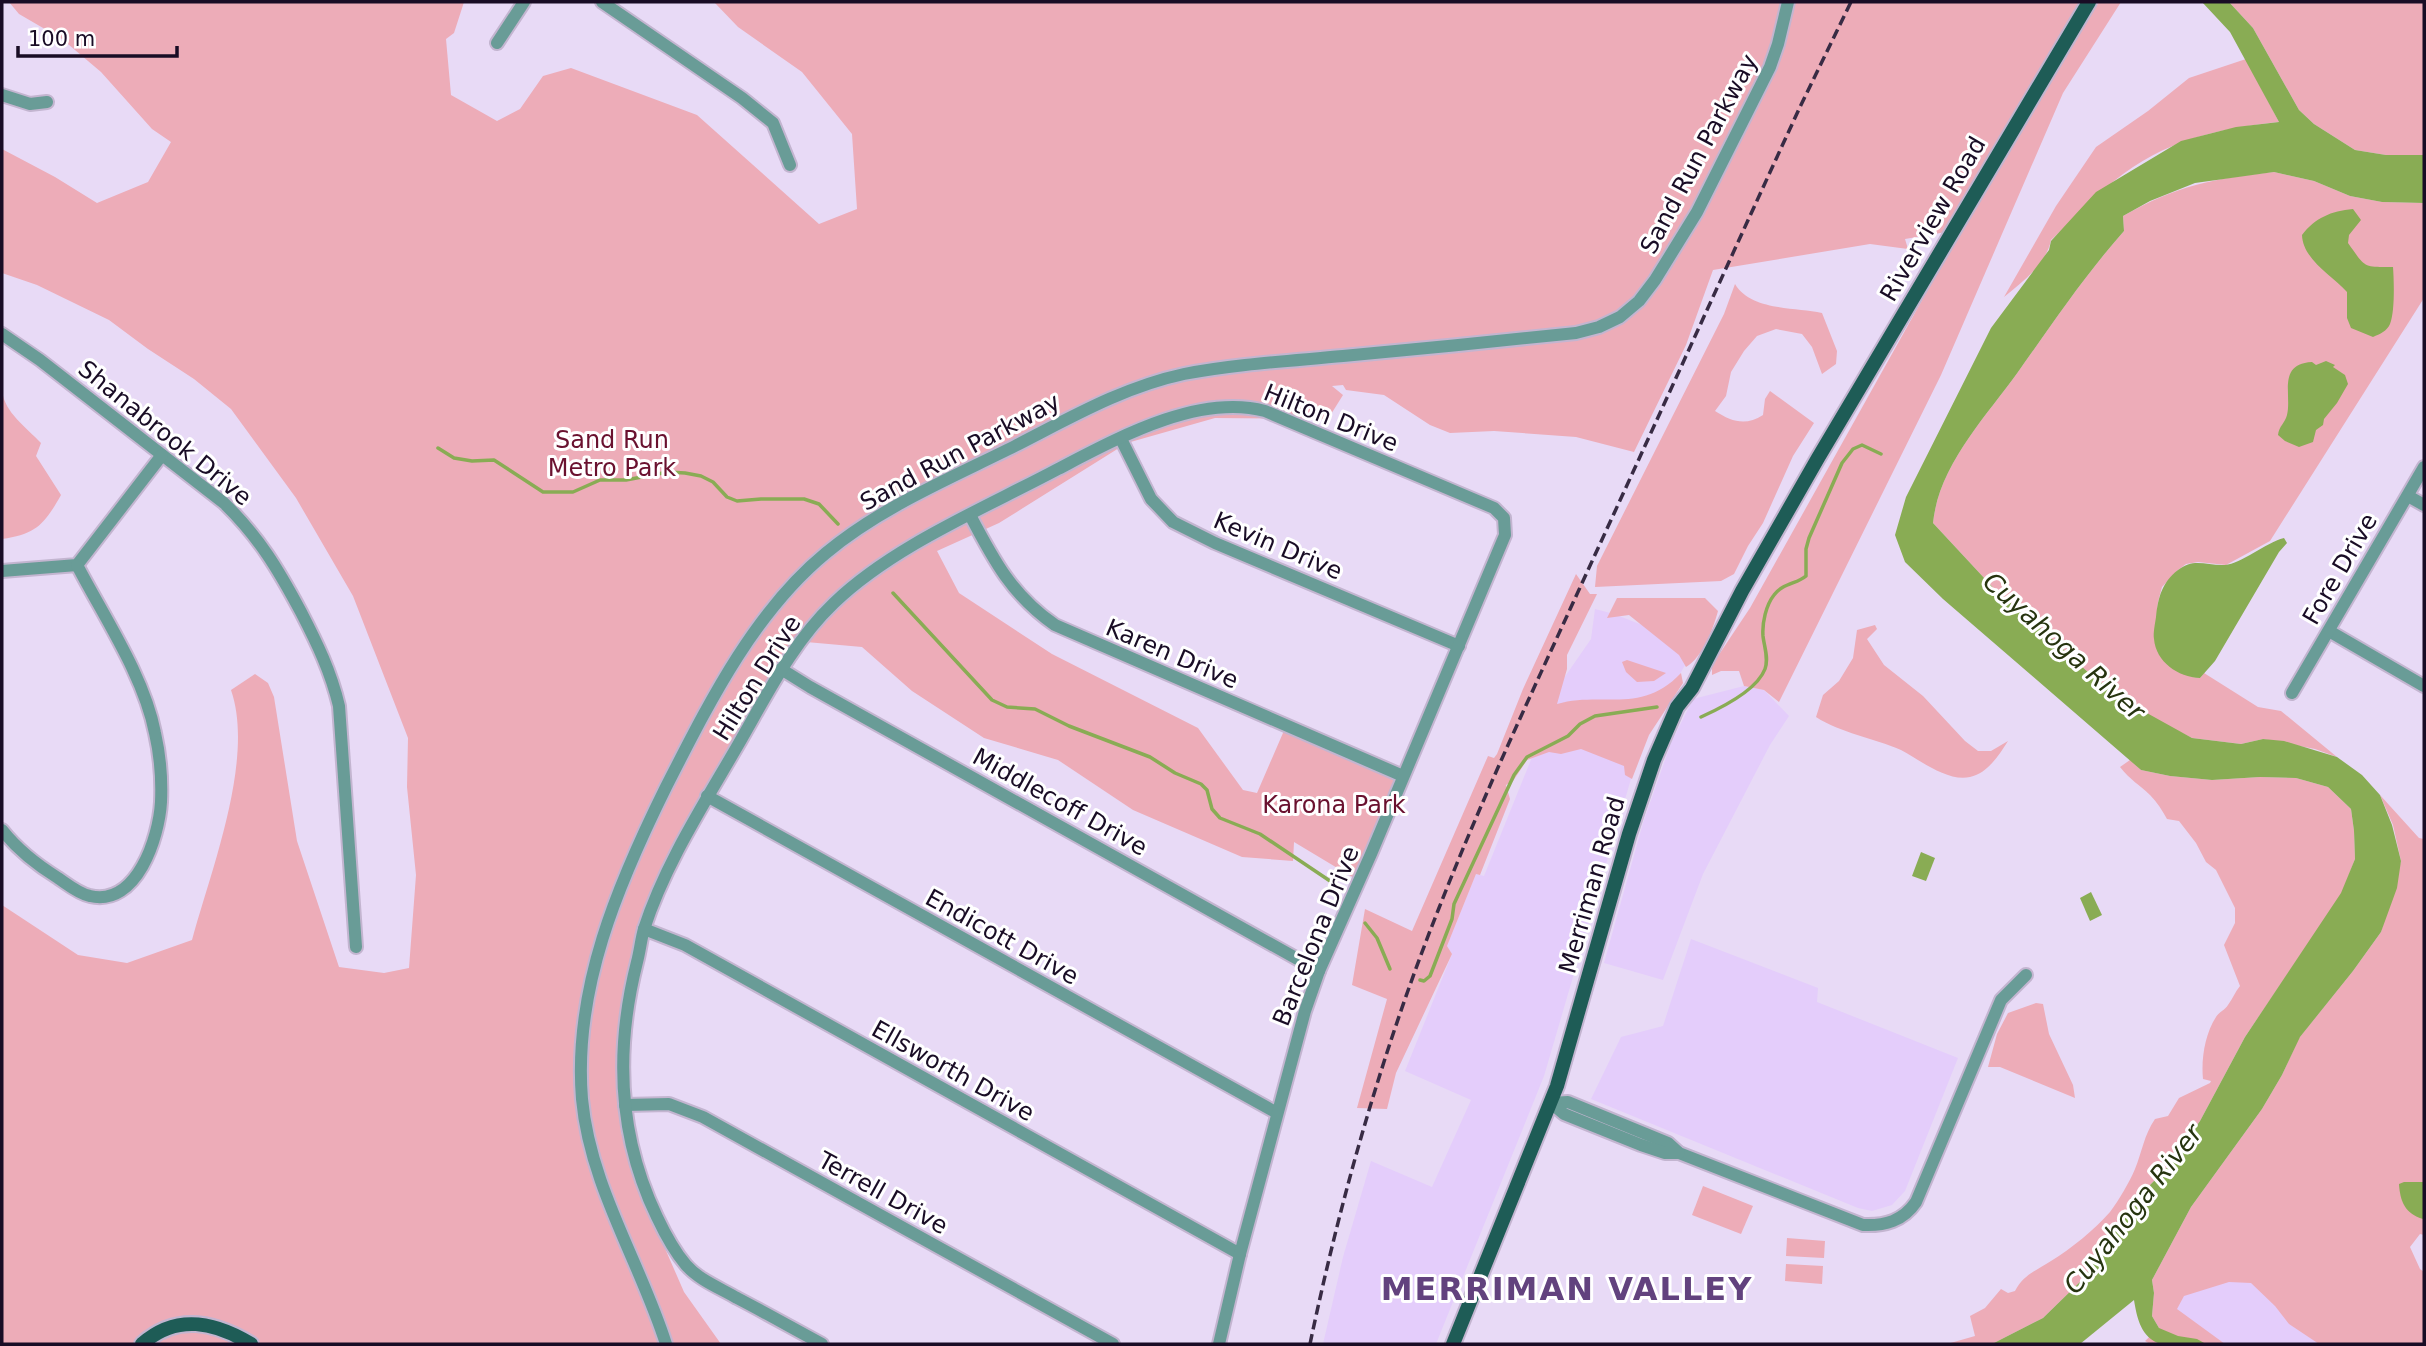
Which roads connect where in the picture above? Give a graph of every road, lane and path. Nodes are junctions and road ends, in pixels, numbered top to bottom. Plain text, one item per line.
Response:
1 (524, 2) edge
2 (601, 2) edge
3 (1788, 2) edge
4 (2089, 2) edge
5 (496, 43) dead end
6 (2, 95) edge
7 (47, 102) dead end
8 (790, 165) dead end
9 (2, 334) edge
10 (1121, 439) junction
11 (162, 455) junction
12 (1818, 458) joint
13 (2424, 467) edge
14 (2408, 495) junction
15 (2424, 505) edge
16 (970, 515) junction
17 (1504, 518) joint
18 (77, 565) junction
19 (2, 571) edge
20 (2329, 631) junction
21 (1459, 646) junction
22 (781, 669) junction
23 (2424, 687) edge
24 (2292, 693) dead end
25 (1403, 776) junction
26 (707, 796) junction
27 (2, 830) edge
28 (644, 929) junction
29 (356, 947) dead end
30 (1319, 971) junction
31 (2026, 975) dead end
32 (1551, 1103) junction
33 (625, 1105) junction
34 (1277, 1113) junction
35 (1240, 1254) junction
36 (142, 1344) edge
37 (251, 1344) edge
38 (666, 1344) edge
39 (822, 1344) edge
40 (1113, 1344) edge
41 (1219, 1344) edge
42 (1453, 1344) edge

1 - 5 street
2 - 8 street
3 - 38 street, Sand Run Parkway
4 - 12 main road, Riverview Road
6 - 7 street
9 - 11 street, Shanabrook Drive
10 - 16 street, Hilton Drive
10 - 17 street, Hilton Drive
10 - 21 street, Kevin Drive
11 - 18 street
11 - 29 street, Shanabrook Drive
12 - 32 main road, Merriman Road
13 - 14 street, Fore Drive
14 - 15 street
14 - 20 street, Fore Drive
16 - 22 street, Hilton Drive
16 - 25 street, Karen Drive
17 - 21 street, Barcelona Drive
18 - 19 street
18 - 27 street
20 - 23 street
20 - 24 street, Fore Drive
21 - 25 street, Barcelona Drive
22 - 26 street, Hilton Drive
22 - 30 street, Middlecoff Drive
25 - 30 street, Barcelona Drive
26 - 28 street, Hilton Drive
26 - 34 street, Endicott Drive
28 - 33 street, Hilton Drive
28 - 35 street, Ellsworth Drive
30 - 34 street, Barcelona Drive
31 - 32 street
32 - 42 main road, Merriman Road
33 - 39 street, Hilton Drive
33 - 40 street, Terrell Drive
34 - 35 street, Barcelona Drive
35 - 41 street, Barcelona Drive
36 - 37 main road

